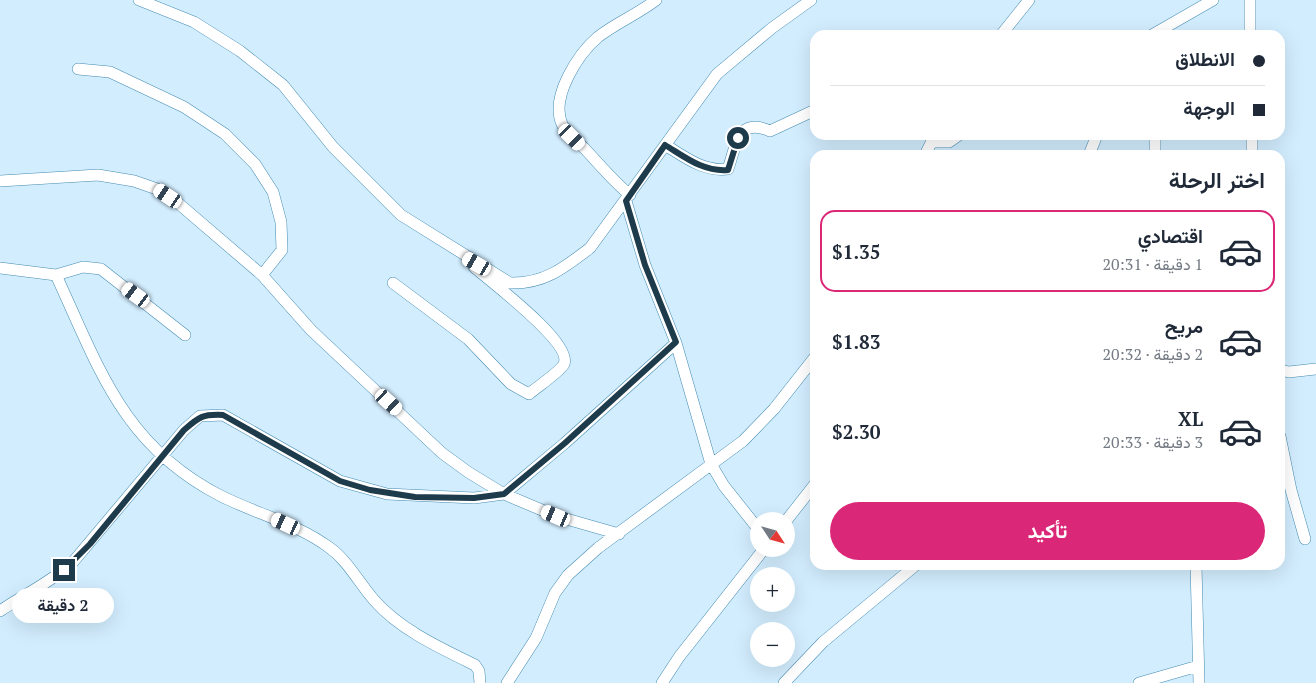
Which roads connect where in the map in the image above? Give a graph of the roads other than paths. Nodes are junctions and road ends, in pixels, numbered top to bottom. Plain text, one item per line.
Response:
1 (139, 0) edge
2 (656, 0) edge
3 (811, 0) edge
4 (1029, 0) edge
5 (1213, 0) edge
6 (1250, 0) edge
7 (1006, 30) edge
8 (1161, 30) edge
9 (1250, 30) edge
10 (78, 69) dead end
11 (810, 112) edge
12 (665, 145) junction
13 (0, 181) edge
14 (628, 198) junction
15 (460, 254) junction
16 (0, 268) edge
17 (56, 275) junction
18 (262, 275) junction
19 (393, 283) dead end
20 (185, 335) dead end
21 (676, 342) junction
22 (810, 363) edge
23 (1316, 369) edge
24 (1285, 371) edge
25 (161, 456) junction
26 (1285, 461) edge
27 (711, 464) junction
28 (810, 490) edge
29 (504, 494) junction
30 (793, 512) edge
31 (750, 519) edge
32 (618, 534) junction
33 (1305, 539) dead end
34 (757, 558) edge
35 (910, 570) edge
36 (1196, 570) edge
37 (0, 611) edge
38 (1198, 666) junction
39 (480, 683) edge
40 (507, 683) edge
41 (662, 683) edge
42 (784, 683) edge
43 (1139, 683) edge
44 (1199, 683) edge

1 - 15 street
2 - 14 street
3 - 12 street
4 - 7 street
5 - 8 street
6 - 9 street
10 - 18 street
11 - 12 street
12 - 14 street
13 - 18 street
14 - 15 street
14 - 21 street
15 - 19 street
16 - 17 street
17 - 20 street
17 - 25 street
18 - 29 street
21 - 27 street
21 - 29 street
22 - 27 street
23 - 24 street
25 - 29 street
25 - 37 street
25 - 39 street
26 - 33 street
27 - 31 street
27 - 32 street
28 - 30 street
29 - 32 street
32 - 40 street
34 - 41 street
35 - 42 street
36 - 38 street
38 - 43 street
38 - 44 street

